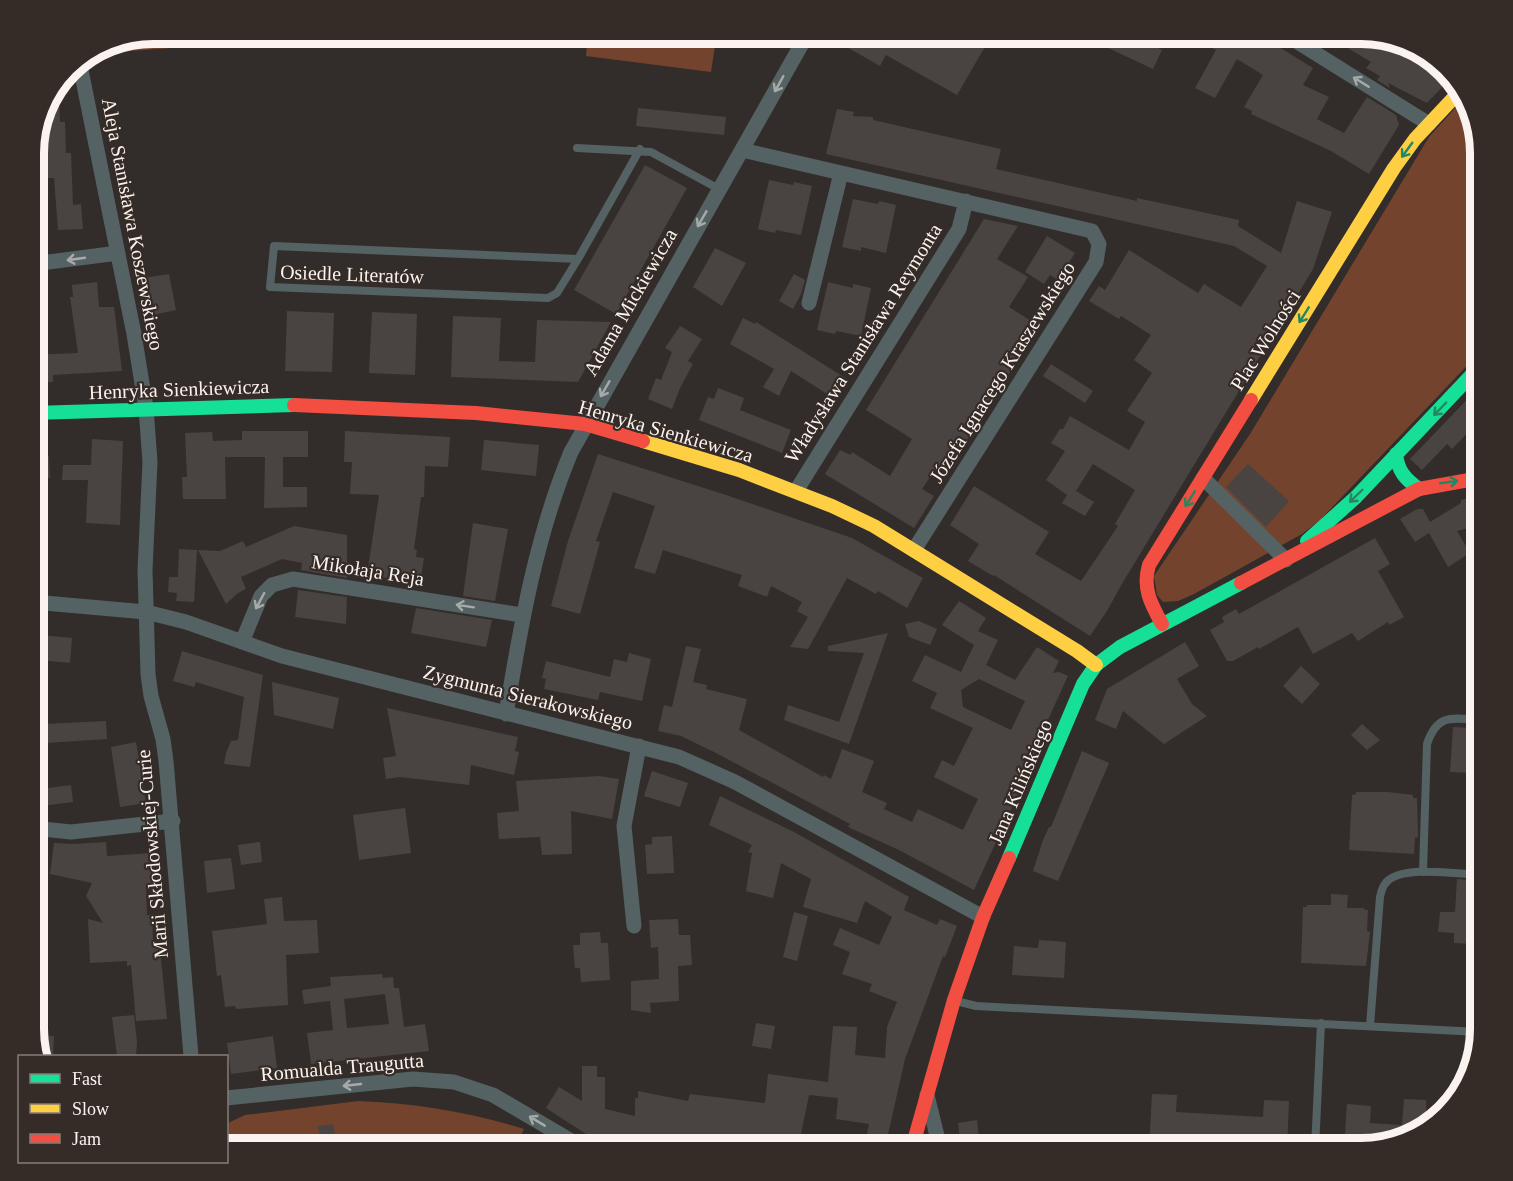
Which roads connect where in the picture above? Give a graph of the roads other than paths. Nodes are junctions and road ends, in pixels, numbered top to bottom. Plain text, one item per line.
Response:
1 (802, 44) edge
2 (1301, 44) edge
3 (78, 74) edge
4 (1454, 98) edge
5 (1429, 124) junction
6 (578, 148) dead end
7 (640, 150) junction
8 (742, 150) junction
9 (841, 173) junction
10 (719, 189) junction
11 (966, 201) junction
12 (118, 253) junction
13 (578, 259) junction
14 (44, 263) edge
15 (809, 303) dead end
16 (1470, 376) edge
17 (146, 408) junction
18 (44, 413) edge
19 (585, 424) junction
20 (1396, 454) junction
21 (1203, 478) junction
22 (1470, 480) edge
23 (1419, 489) junction
24 (796, 491) junction
25 (914, 550) junction
26 (1287, 560) junction
27 (44, 603) edge
28 (146, 612) junction
29 (522, 615) junction
30 (1162, 624) junction
31 (242, 642) junction
32 (1096, 665) junction
33 (506, 714) junction
34 (1470, 719) edge
35 (639, 746) junction
36 (173, 821) junction
37 (44, 829) edge
38 (1423, 872) junction
39 (1470, 874) edge
40 (983, 917) junction
41 (634, 926) dead end
42 (954, 1000) junction
43 (1321, 1023) junction
44 (1370, 1026) junction
45 (1470, 1031) edge
46 (191, 1055) edge
47 (926, 1092) junction
48 (228, 1098) edge
49 (566, 1138) edge
50 (914, 1138) edge
51 (938, 1138) edge
52 (1315, 1138) edge

1 -> 8 street, Adama Mickiewicza
5 -> 2 street
3 - 12 street, Aleja Stanisława Koszewskiego
4 - 5 street, Plac Wolności
5 -> 21 street, Plac Wolności
6 - 7 lane
7 - 10 lane
7 - 13 lane, Osiedle Literatów
8 - 9 street, Władysława Stanisława Reymonta
8 - 10 street, Adama Mickiewicza
9 - 11 street, Władysława Stanisława Reymonta
9 - 15 street
10 -> 19 street, Adama Mickiewicza
11 - 24 street, Władysława Stanisława Reymonta
11 - 25 street, Józefa Ignacego Kraszewskiego
12 -> 14 street
12 - 17 street, Aleja Stanisława Koszewskiego
13 - 13 lane, Osiedle Literatów
16 -> 20 street
17 - 18 street, Henryka Sienkiewicza
17 - 19 street, Henryka Sienkiewicza
17 - 28 street, Aleja Stanisława Koszewskiego
19 - 24 street, Henryka Sienkiewicza
19 - 29 street, Adama Mickiewicza
20 - 23 street
20 -> 26 street
21 - 26 street
21 -> 30 street, Plac Wolności
23 -> 22 street
23 - 26 street
24 - 25 street, Henryka Sienkiewicza
25 - 32 street, Henryka Sienkiewicza
26 - 30 street
27 - 28 street, Zygmunta Sierakowskiego
28 - 31 street, Zygmunta Sierakowskiego
28 - 36 street, Marii Skłodowskiej-Curie
29 -> 31 street, Mikołaja Reja
29 - 33 street, Adama Mickiewicza
30 - 32 street
31 - 33 street, Zygmunta Sierakowskiego
32 - 40 street, Jana Kilińskiego
33 - 35 street, Zygmunta Sierakowskiego
34 - 38 lane
35 - 40 street, Zygmunta Sierakowskiego
35 - 41 street
36 - 37 street
36 - 46 street, Marii Skłodowskiej-Curie
38 - 39 lane
38 - 44 lane
40 - 42 street, Jana Kilińskiego
42 - 43 lane
42 - 47 street, Jana Kilińskiego
43 - 44 lane
43 - 52 lane
44 - 45 lane
47 - 50 street, Jana Kilińskiego
47 - 51 street
49 -> 48 street, Romualda Traugutta

